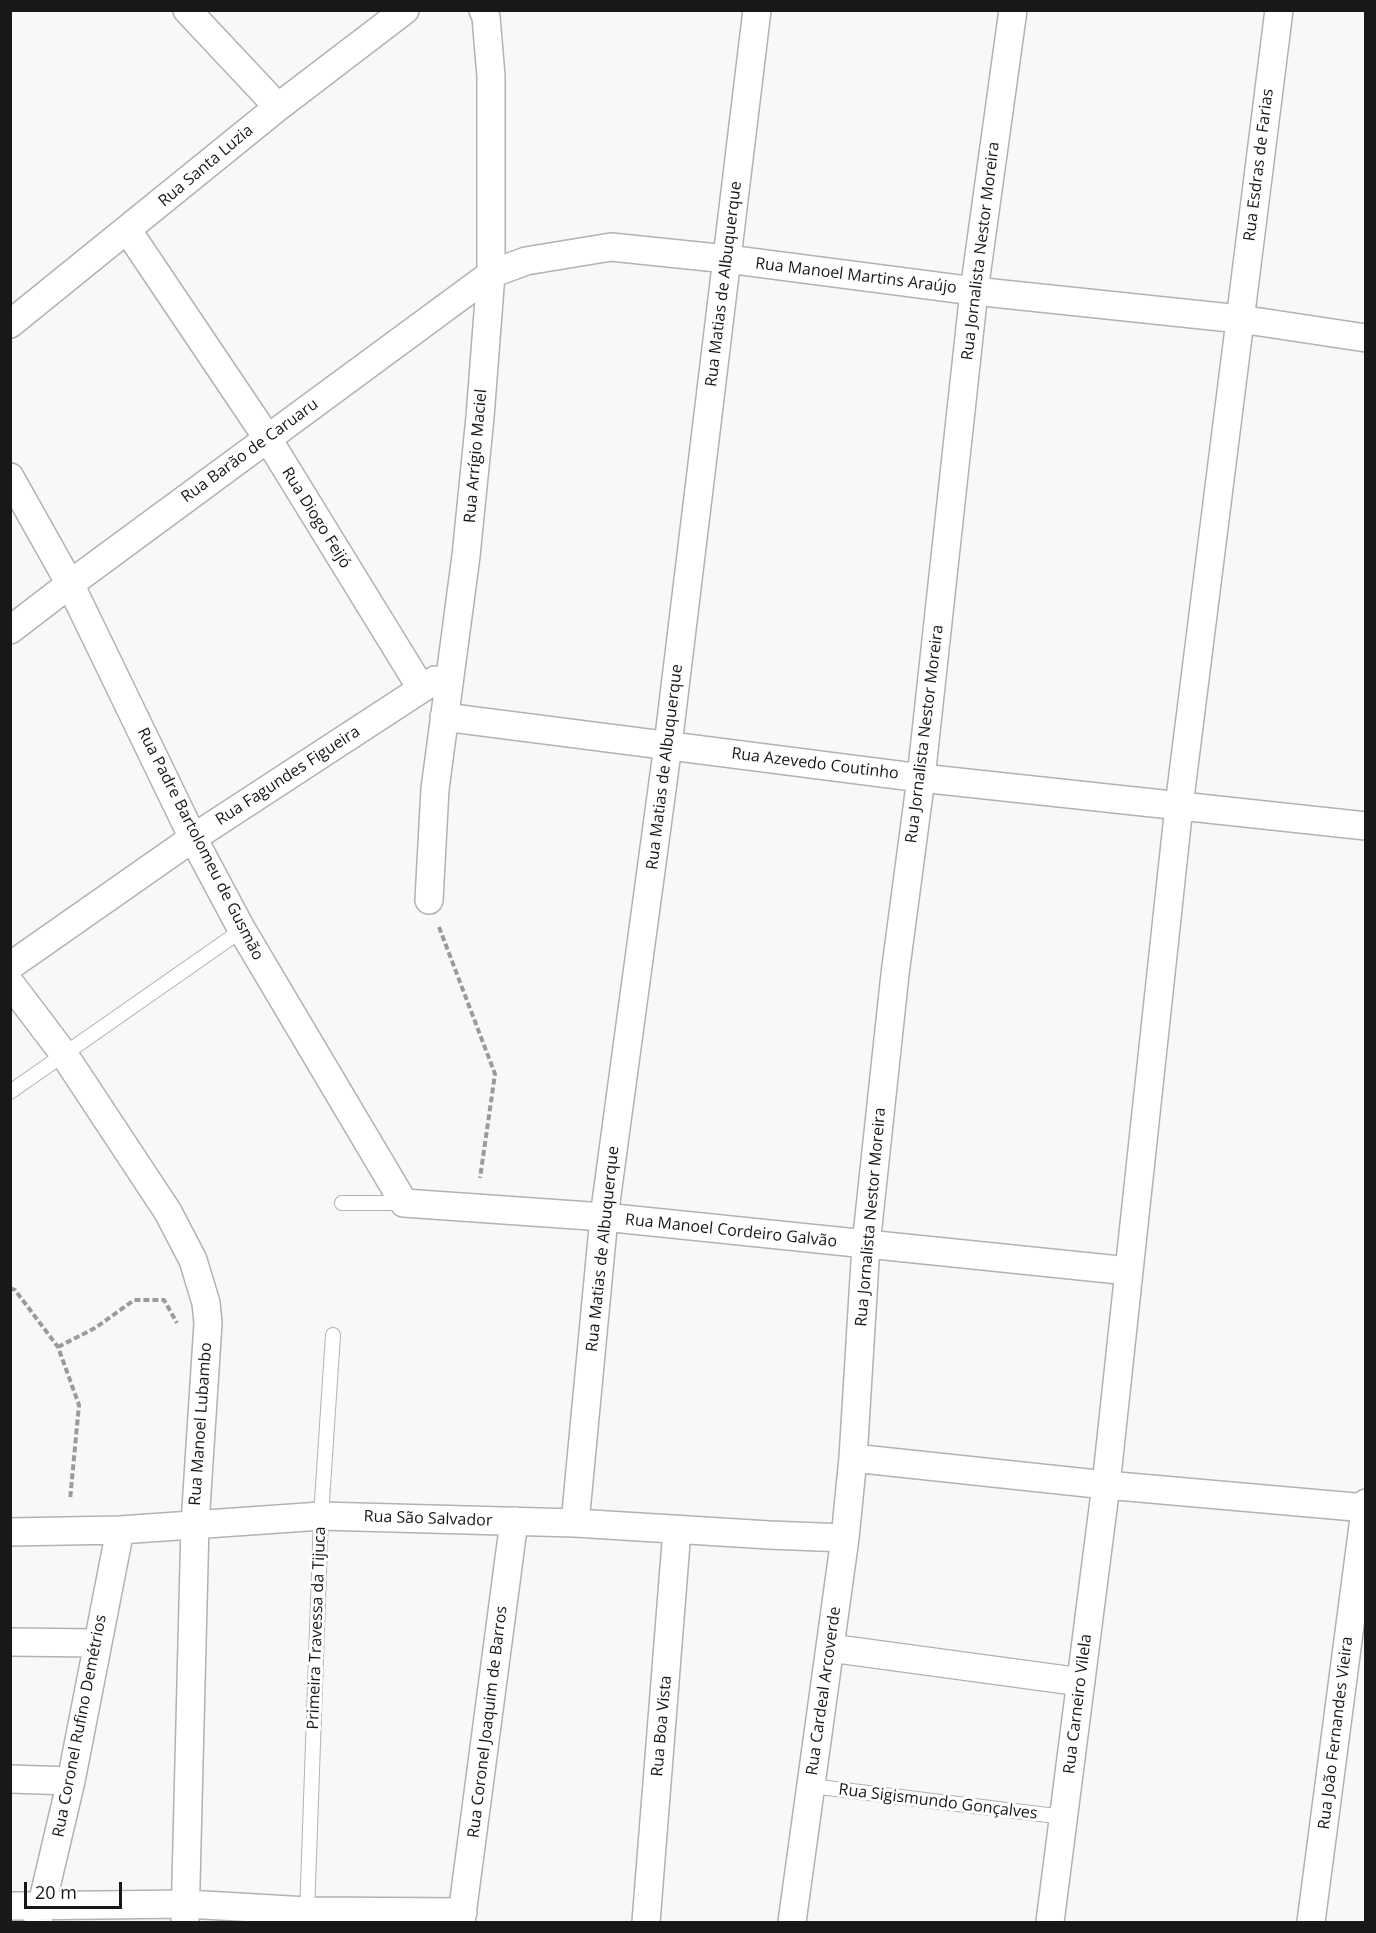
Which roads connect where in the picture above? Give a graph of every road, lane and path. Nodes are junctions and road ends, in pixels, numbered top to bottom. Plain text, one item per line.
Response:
1 (187, 10) edge
2 (405, 10) edge
3 (483, 10) edge
4 (757, 10) edge
5 (1012, 10) edge
6 (1279, 10) edge
7 (278, 106) junction
8 (128, 231) junction
9 (727, 259) junction
10 (490, 274) junction
11 (974, 291) junction
12 (1240, 319) junction
13 (10, 324) edge
14 (1365, 339) edge
15 (268, 439) junction
16 (10, 477) edge
17 (70, 584) junction
18 (10, 630) edge
19 (450, 670) junction
20 (421, 688) junction
21 (444, 717) junction
22 (668, 745) junction
23 (921, 778) junction
24 (1179, 806) junction
25 (1365, 826) edge
26 (193, 838) junction
27 (429, 900) joint
28 (243, 930) junction
29 (10, 966) edge
30 (10, 983) edge
31 (63, 1053) junction
32 (10, 1092) edge
33 (342, 1203) dead end
34 (404, 1203) junction
35 (476, 1209) junction
36 (604, 1217) junction
37 (866, 1245) junction
38 (1129, 1271) junction
39 (10, 1288) edge
40 (208, 1323) junction
41 (333, 1335) dead end
42 (58, 1347) junction
43 (853, 1458) junction
44 (1106, 1485) junction
45 (1365, 1503) edge
46 (1365, 1508) edge
47 (321, 1516) junction
48 (514, 1521) junction
49 (575, 1523) junction
50 (195, 1524) junction
51 (120, 1530) junction
52 (677, 1530) junction
53 (68, 1531) junction
54 (10, 1532) edge
55 (845, 1538) junction
56 (10, 1642) edge
57 (96, 1643) junction
58 (830, 1648) junction
59 (1081, 1682) junction
60 (10, 1779) edge
61 (71, 1781) junction
62 (811, 1786) junction
63 (1064, 1817) junction
64 (10, 1906) edge
65 (186, 1913) edge
66 (40, 1914) edge
67 (307, 1917) edge
68 (462, 1918) edge
69 (648, 1922) edge
70 (792, 1923) edge
71 (1050, 1923) edge
72 (1311, 1923) edge

1 - 7 street
2 - 7 street, Rua Santa Luzia
3 - 10 street, Rua Arrígio Maciel
4 - 9 street, Rua Matias de Albuquerque
5 - 11 street, Rua Jornalista Nestor Moreira
6 - 12 street, Rua Esdras de Farias
7 - 8 street, Rua Santa Luzia
8 - 13 street, Rua Santa Luzia
8 - 15 street, Rua Diogo Feijó
9 - 10 street, Rua Manoel Martins Araújo
9 - 11 street, Rua Manoel Martins Araújo
9 - 22 street, Rua Matias de Albuquerque
10 - 15 street, Rua Barão de Caruaru
10 - 19 street, Rua Arrígio Maciel
11 - 12 street, Rua Manoel Martins Araújo
11 - 23 street, Rua Jornalista Nestor Moreira
12 - 14 street, Rua Manoel Martins Araújo
12 - 24 street, Rua Esdras de Farias
15 - 17 street, Rua Barão de Caruaru
15 - 20 street, Rua Diogo Feijó
16 - 17 street, Rua Padre Bartolomeu de Gusmão
17 - 18 street, Rua Barão de Caruaru
17 - 26 street, Rua Padre Bartolomeu de Gusmão
19 - 20 street, Rua Fagundes Figueira
19 - 21 street, Rua Arrígio Maciel
20 - 26 street, Rua Fagundes Figueira
21 - 22 street, Rua Azevedo Coutinho
21 - 27 street, Rua Arrígio Maciel
22 - 23 street, Rua Azevedo Coutinho
22 - 36 street, Rua Matias de Albuquerque
23 - 24 street, Rua Azevedo Coutinho
23 - 37 street, Rua Jornalista Nestor Moreira
24 - 25 street, Rua Azevedo Coutinho
24 - 38 street, Rua Carneiro Vilela
26 - 28 street, Rua Padre Bartolomeu de Gusmão
26 - 29 street, Rua Fagundes Figueira
27 - 35 path
28 - 31 lane
28 - 34 street, Rua Padre Bartolomeu de Gusmão
30 - 31 street, Rua Manoel Lubambo
31 - 32 lane
31 - 40 street, Rua Manoel Lubambo
33 - 34 lane
34 - 35 street, Rua Manoel Cordeiro Galvão
35 - 36 street, Rua Manoel Cordeiro Galvão
36 - 37 street, Rua Manoel Cordeiro Galvão
36 - 49 street, Rua Matias de Albuquerque
37 - 38 street, Rua Manoel Cordeiro Galvão
37 - 43 street, Rua Jornalista Nestor Moreira
38 - 44 street, Rua Carneiro Vilela
39 - 42 path
40 - 42 path
40 - 50 street, Rua Manoel Lubambo
41 - 47 lane, Primeira Travessa da Tijuca
42 - 53 path
43 - 44 street
43 - 55 street, Rua Cardeal Arcoverde
44 - 46 street
44 - 59 street, Rua Carneiro Vilela
45 - 46 street, Rua João Fernandes Vieira
46 - 72 street, Rua João Fernandes Vieira
47 - 48 street, Rua São Salvador
47 - 50 street, Rua São Salvador
47 - 67 lane, Primeira Travessa da Tijuca
48 - 49 street, Rua São Salvador
48 - 68 street, Rua Coronel Joaquim de Barros
49 - 52 street, Rua São Salvador
50 - 51 street, Rua São Salvador
50 - 65 street, Rua Manoel Lubambo
51 - 53 street, Rua São Salvador
51 - 57 street, Rua Coronel Rufino Demétrios
52 - 55 street, Rua São Salvador
52 - 69 street, Rua Boa Vista
53 - 54 street, Rua São Salvador
55 - 58 street, Rua Cardeal Arcoverde
56 - 57 street
57 - 61 street, Rua Coronel Rufino Demétrios
58 - 59 street
58 - 62 street, Rua Cardeal Arcoverde
59 - 63 street, Rua Carneiro Vilela
60 - 61 street
61 - 66 street, Rua Coronel Rufino Demétrios
62 - 63 lane, Rua Sigismundo Gonçalves
62 - 70 street, Rua Cardeal Arcoverde
63 - 71 street, Rua Carneiro Vilela
64 - 66 street
65 - 66 street
65 - 67 street
67 - 68 street

